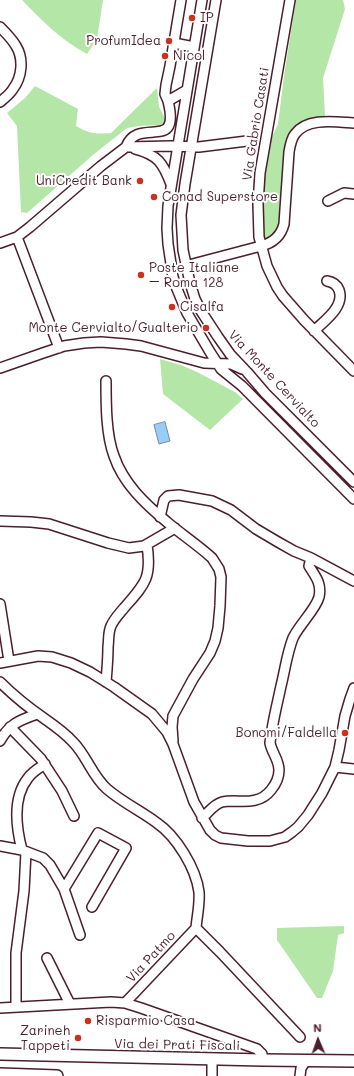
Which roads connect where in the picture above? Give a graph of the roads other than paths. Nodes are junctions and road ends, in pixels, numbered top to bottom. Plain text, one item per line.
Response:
1 (181, 0) edge
2 (202, 0) edge
3 (216, 0) edge
4 (290, 0) edge
5 (0, 26) edge
6 (174, 43) junction
7 (194, 47) junction
8 (186, 90) junction
9 (168, 101) junction
10 (0, 102) edge
11 (354, 122) edge
12 (247, 141) tunnel mouth
13 (177, 146) junction
14 (126, 147) junction
15 (191, 147) junction
16 (171, 185) junction
17 (354, 194) edge
18 (328, 201) dead end
19 (17, 237) junction
20 (0, 243) edge
21 (261, 246) junction
22 (185, 266) junction
23 (327, 281) dead end
24 (314, 331) junction
25 (59, 348) junction
26 (218, 364) junction
27 (0, 368) edge
28 (354, 371) edge
29 (247, 372) junction
30 (106, 381) dead end
31 (354, 482) edge
32 (354, 499) edge
33 (160, 517) junction
34 (0, 521) edge
35 (175, 528) junction
36 (147, 545) junction
37 (311, 558) junction
38 (354, 581) edge
39 (0, 604) edge
40 (10, 661) junction
41 (0, 663) edge
42 (0, 682) edge
43 (106, 682) junction
44 (354, 688) edge
45 (37, 714) junction
46 (10, 727) junction
47 (0, 741) edge
48 (173, 744) junction
49 (45, 764) junction
50 (335, 767) junction
51 (354, 769) edge
52 (74, 816) dead end
53 (202, 818) junction
54 (0, 846) edge
55 (24, 851) junction
56 (64, 889) junction
57 (92, 907) dead end
58 (196, 928) junction
59 (80, 935) dead end
60 (47, 958) dead end
61 (125, 1003) junction
62 (70, 1004) junction
63 (16, 1007) junction
64 (0, 1008) edge
65 (300, 1037) dead end
66 (0, 1054) edge
67 (262, 1056) junction
68 (212, 1059) junction
69 (306, 1061) junction
70 (354, 1061) edge
71 (0, 1074) edge
72 (49, 1076) edge
73 (57, 1076) edge
74 (212, 1076) edge
75 (300, 1076) edge

1 - 6 street
2 - 7 street, Via Monte Cervialto
3 - 15 street, Via Monte Cervialto
4 - 21 street, Via Gabrio Casati
5 - 10 street
6 - 7 street
6 - 9 street
7 - 8 street, Via Monte Cervialto
8 - 9 street
8 - 13 street, Via Monte Cervialto
9 - 14 street
11 - 21 street
12 - 15 street
13 - 14 street
13 - 15 street
13 - 16 street, Via Monte Cervialto
14 - 16 street
14 - 19 street
15 - 22 street, Via Monte Cervialto
16 - 26 street, Via Monte Cervialto
17 - 18 street
19 - 20 street
19 - 25 street
21 - 22 street
21 - 24 street, Via Gabrio Casati
22 - 29 street, Via Monte Cervialto
23 - 24 street
24 - 28 street, Via Gabrio Casati
25 - 26 street
25 - 27 street
26 - 29 street
26 - 32 street, Via Monte Cervialto
29 - 31 street, Via Monte Cervialto
30 - 33 street
33 - 35 street
33 - 37 street
34 - 36 street
35 - 36 street
35 - 48 street
36 - 43 street
37 - 38 street
37 - 53 street
39 - 40 street
40 - 41 street
40 - 43 street
42 - 45 street
43 - 48 street
44 - 50 street
45 - 46 street
45 - 58 street
46 - 47 street
46 - 49 street
48 - 53 street
49 - 52 street
49 - 55 street
50 - 51 street
50 - 53 street
54 - 55 street
55 - 56 street
55 - 63 street
56 - 57 street
56 - 59 street
58 - 61 street, Via Patmo
58 - 65 street
60 - 62 street
61 - 62 street
61 - 67 street
62 - 63 street
63 - 64 street
66 - 68 main road, Via dei Prati Fiscali
67 - 68 main road, Via dei Prati Fiscali
67 - 69 main road, Via dei Prati Fiscali
68 - 74 street
69 - 70 main road, Via dei Prati Fiscali
69 - 75 street
71 - 72 main road
72 - 73 main road

